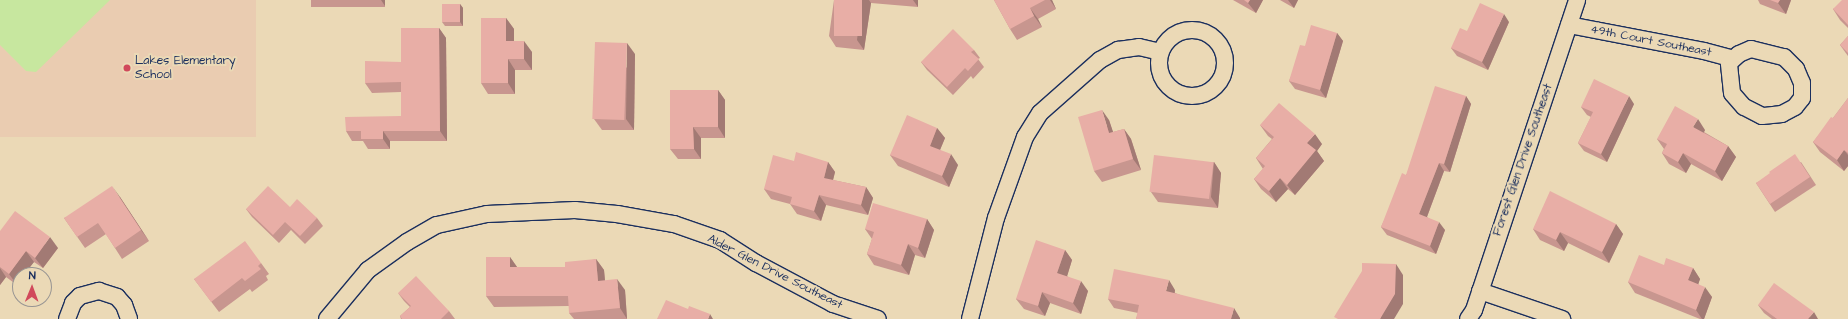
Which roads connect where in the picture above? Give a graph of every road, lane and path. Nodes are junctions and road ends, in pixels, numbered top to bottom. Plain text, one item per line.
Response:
1 (1577, 0) edge
2 (1569, 25) junction
3 (1160, 52) junction
4 (1734, 59) junction
5 (1480, 291) junction
6 (67, 319) edge
7 (128, 319) edge
8 (327, 319) edge
9 (878, 319) edge
10 (970, 319) edge
11 (1468, 319) edge
12 (1562, 319) edge

1 - 2 street, Forest Glen Drive Southeast
2 - 4 street, 49th Court Southeast
2 - 5 street, Forest Glen Drive Southeast
3 - 3 street
3 - 10 street
4 - 4 street
5 - 11 street, Forest Glen Drive Southeast
5 - 12 street
6 - 7 street
8 - 9 street, Alder Glen Drive Southeast

